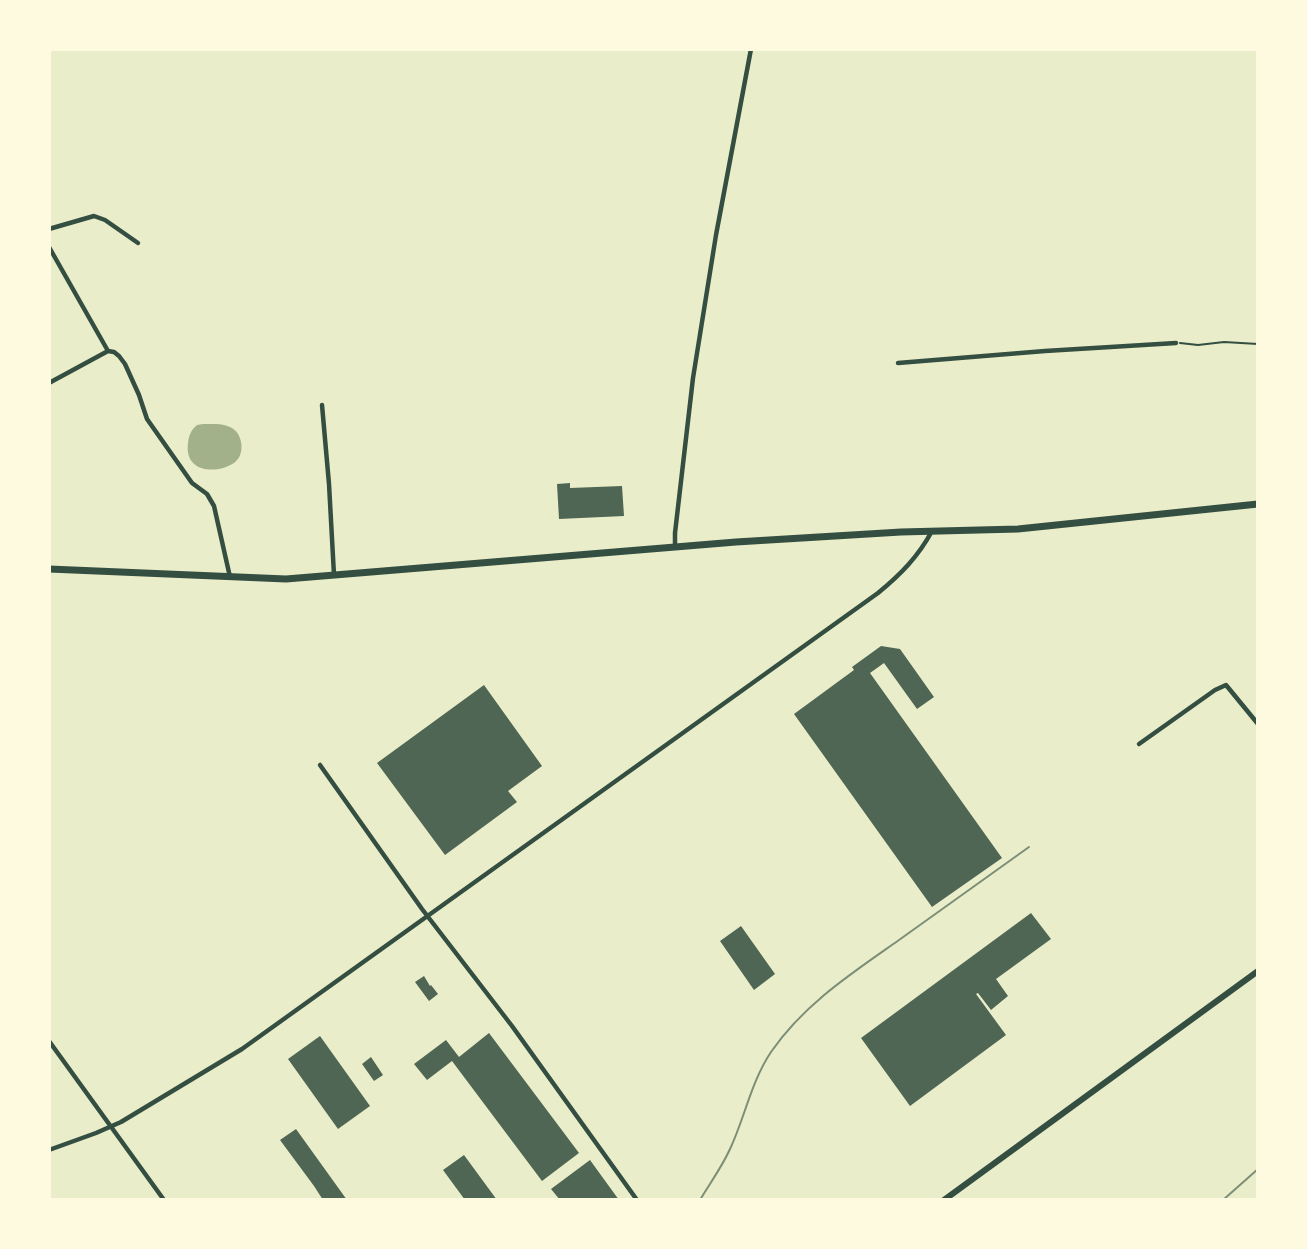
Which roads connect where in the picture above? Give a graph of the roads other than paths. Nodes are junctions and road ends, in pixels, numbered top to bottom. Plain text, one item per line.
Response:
1 (751, 49) edge
2 (49, 229) edge
3 (138, 243) dead end
4 (49, 247) edge
5 (1176, 343) road end
6 (108, 351) junction
7 (898, 363) dead end
8 (49, 383) edge
9 (322, 405) dead end
10 (1258, 504) edge
11 (932, 531) junction
12 (675, 547) junction
13 (49, 569) edge
14 (334, 576) junction
15 (230, 578) junction
16 (1258, 724) edge
17 (1139, 744) dead end
18 (320, 765) dead end
19 (428, 915) junction
20 (1258, 971) edge
21 (49, 1041) edge
22 (110, 1126) junction
23 (49, 1150) edge
24 (164, 1200) edge
25 (637, 1200) edge
26 (944, 1200) edge

1 - 12 street
2 - 3 street
4 - 6 street
5 - 7 street
6 - 8 street
6 - 15 street
9 - 14 street
10 - 11 main road
11 - 12 main road
11 - 19 street
12 - 14 main road
13 - 15 main road
14 - 15 main road
16 - 17 street
18 - 19 street
19 - 22 street
19 - 25 street
20 - 26 main road
21 - 22 street
22 - 23 street
22 - 24 street

